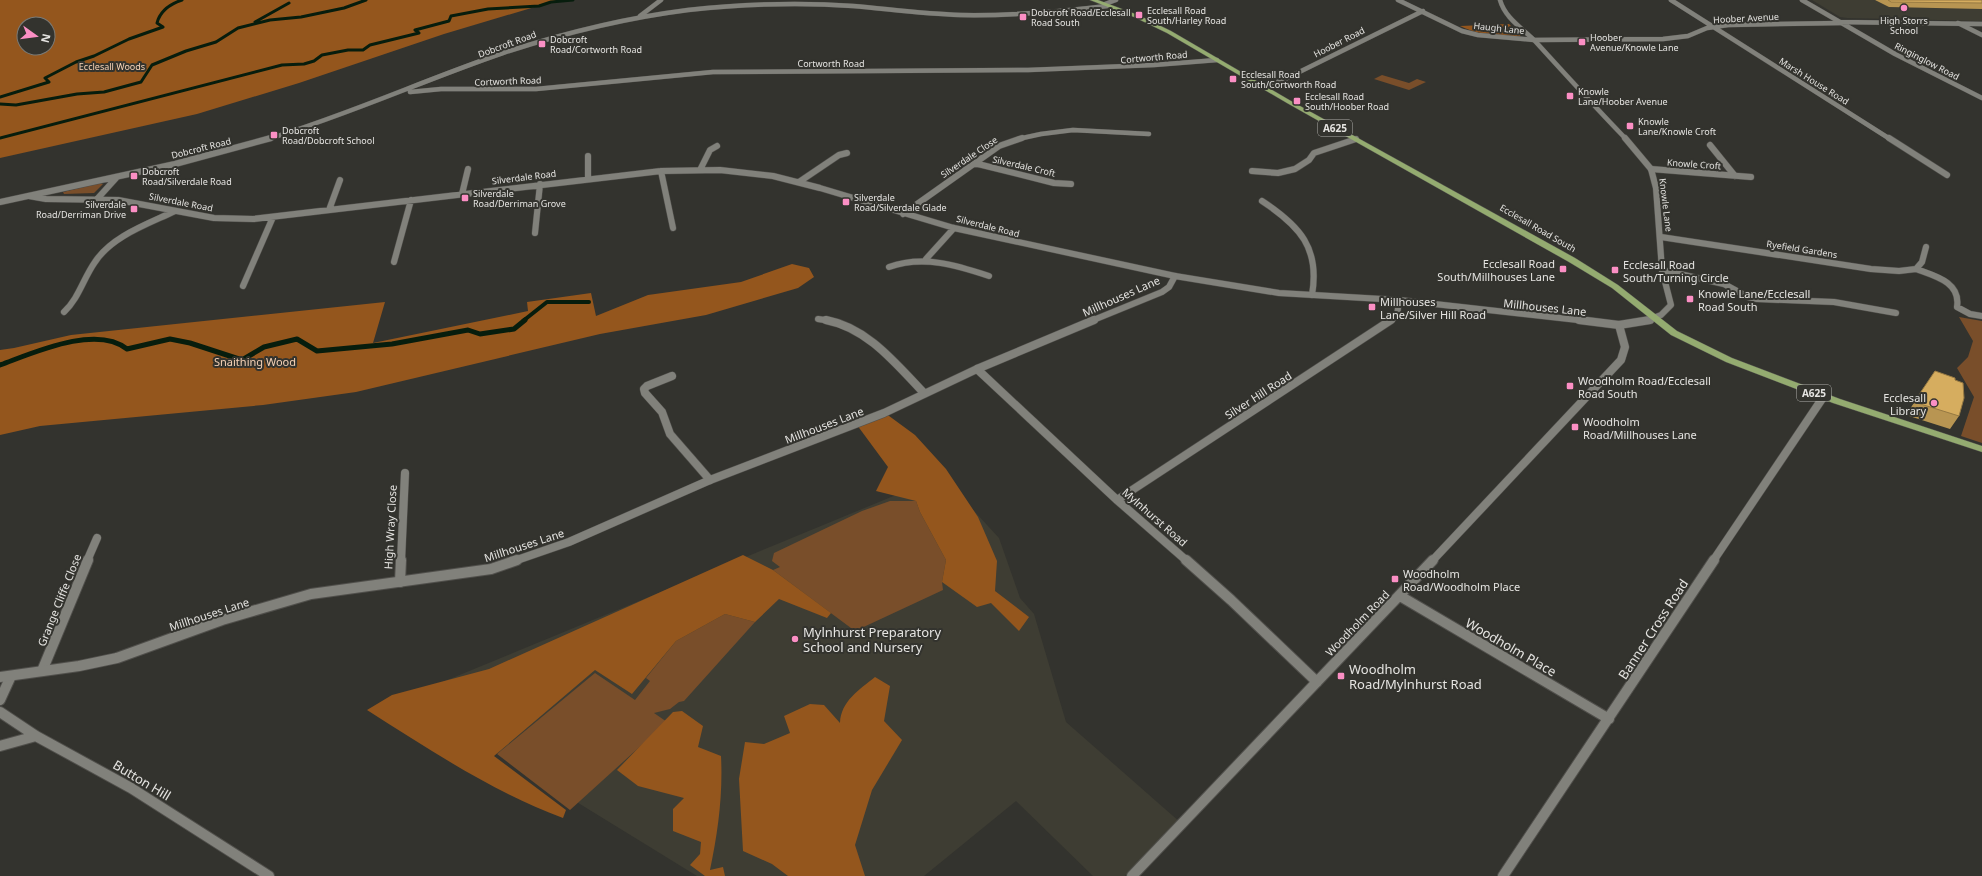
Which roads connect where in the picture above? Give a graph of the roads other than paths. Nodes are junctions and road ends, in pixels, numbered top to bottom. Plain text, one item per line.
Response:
1 (661, 0) edge
2 (1093, 0) edge
3 (1116, 0) edge
4 (1398, 0) edge
5 (1500, 0) edge
6 (1671, 0) edge
7 (1802, 0) edge
8 (1106, 5) junction
9 (1423, 11) junction
10 (638, 17) junction
11 (1840, 22) junction
12 (1958, 23) junction
13 (1982, 24) edge
14 (1714, 27) junction
15 (1982, 35) edge
16 (1534, 40) junction
17 (1217, 60) junction
18 (441, 77) junction
19 (1261, 86) junction
20 (446, 89) junction
21 (393, 95) junction
22 (1982, 98) edge
23 (1149, 134) dead end
24 (1356, 139) junction
25 (1710, 145) dead end
26 (717, 146) dead end
27 (847, 153) dead end
28 (588, 156) dead end
29 (974, 163) junction
30 (468, 169) dead end
31 (700, 170) junction
32 (1651, 170) junction
33 (661, 171) junction
34 (1252, 171) dead end
35 (1947, 175) dead end
36 (1735, 176) junction
37 (117, 177) junction
38 (588, 178) junction
39 (1751, 178) dead end
40 (340, 180) dead end
41 (799, 182) junction
42 (540, 184) junction
43 (1071, 184) dead end
44 (462, 194) junction
45 (29, 196) junction
46 (98, 198) junction
47 (411, 200) junction
48 (1262, 201) dead end
49 (0, 202) edge
50 (329, 210) junction
51 (175, 211) junction
52 (903, 214) junction
53 (273, 217) junction
54 (672, 228) dead end
55 (954, 228) junction
56 (535, 233) dead end
57 (1661, 237) junction
58 (1926, 247) dead end
59 (926, 259) junction
60 (394, 262) dead end
61 (889, 267) dead end
62 (1916, 269) junction
63 (1662, 270) junction
64 (989, 276) dead end
65 (1176, 276) junction
66 (243, 286) dead end
67 (1312, 295) junction
68 (1399, 300) junction
69 (64, 312) dead end
70 (1896, 312) dead end
71 (1982, 316) edge
72 (818, 319) dead end
73 (1654, 319) junction
74 (1619, 325) junction
75 (977, 369) junction
76 (672, 376) dead end
77 (924, 393) junction
78 (1824, 396) junction
79 (1982, 449) edge
80 (404, 473) dead end
81 (710, 480) junction
82 (1117, 500) junction
83 (97, 538) dead end
84 (400, 582) junction
85 (1400, 596) junction
86 (42, 671) junction
87 (11, 676) junction
88 (0, 677) edge
89 (1317, 682) junction
90 (0, 700) edge
91 (0, 712) edge
92 (1610, 719) junction
93 (36, 736) junction
94 (0, 746) edge
95 (269, 876) edge
96 (1132, 876) edge
97 (1503, 876) edge

1 - 10 street
2 - 8 main road, Ecclesall Road South / A625
3 - 8 street, Dobcroft Road
4 - 9 street, Haugh Lane
5 - 16 street, Knowle Lane
6 - 14 street, Marsh House Road
7 - 11 street, Ringinglow Road
8 - 10 street, Dobcroft Road
8 - 17 main road, Ecclesall Road South / A625
9 - 16 street, Haugh Lane
9 - 19 street, Hoober Road
10 - 18 street, Dobcroft Road
11 - 12 street, Hoober Avenue
11 - 14 street, Hoober Avenue
11 - 22 street, Ringinglow Road
12 - 13 street, Hoober Avenue
12 - 15 street
14 - 16 street, Hoober Avenue
14 - 35 street, Marsh House Road
16 - 32 street, Knowle Lane
17 - 19 main road, Ecclesall Road South / A625
17 - 20 street, Cortworth Road
18 - 20 street
18 - 21 street, Dobcroft Road
19 - 24 main road, Ecclesall Road South / A625
20 - 21 street, Cortworth Road
21 - 37 street, Dobcroft Road
23 - 29 street, Silverdale Close
24 - 34 street
24 - 73 main road, Ecclesall Road South / A625
25 - 36 street, Knowle Croft
26 - 31 street
27 - 41 street
28 - 38 street
29 - 43 street, Silverdale Croft
29 - 52 street, Silverdale Close
30 - 44 street
31 - 33 street, Silverdale Road
31 - 41 street, Silverdale Road
32 - 36 street, Knowle Croft
32 - 57 street, Knowle Lane
33 - 38 street, Silverdale Road
33 - 54 street
36 - 39 street, Knowle Croft
37 - 45 street, Dobcroft Road
37 - 46 street
38 - 42 street, Silverdale Road
40 - 50 street
41 - 52 street, Silverdale Road
42 - 44 street, Silverdale Road
42 - 56 street
44 - 47 street, Silverdale Road
45 - 46 street, Silverdale Road
45 - 49 street, Dobcroft Road
46 - 51 street, Silverdale Road
47 - 50 street, Silverdale Road
47 - 60 street
48 - 67 street
50 - 53 street, Silverdale Road
51 - 53 street, Silverdale Road
51 - 69 street
52 - 55 street, Silverdale Road
53 - 66 street
55 - 59 street
55 - 65 street, Silverdale Road
57 - 62 street, Ryefield Gardens
57 - 63 street, Knowle Lane
58 - 62 street
59 - 61 street
59 - 64 street
62 - 71 street
63 - 70 street
63 - 73 street, Knowle Lane
65 - 67 street, Millhouses Lane
65 - 75 street, Millhouses Lane
67 - 68 street, Millhouses Lane
68 - 74 street, Millhouses Lane
68 - 82 street, Silver Hill Road
72 - 77 street
73 - 74 street, Millhouses Lane
73 - 78 main road, Ecclesall Road South / A625
74 - 85 street, Woodholm Road
75 - 77 street, Millhouses Lane
75 - 82 street, Mylnhurst Road
76 - 81 street
77 - 81 street, Millhouses Lane
78 - 79 main road, Ecclesall Road South / A625
78 - 92 street, Banner Cross Road
80 - 84 street, High Wray Close
81 - 84 street, Millhouses Lane
82 - 89 street, Mylnhurst Road
83 - 86 street, Grange Cliffe Close
84 - 86 street, Millhouses Lane
85 - 89 street, Woodholm Road
85 - 92 street, Woodholm Place
86 - 87 street, Millhouses Lane
87 - 88 street, Millhouses Lane
87 - 90 street
89 - 96 street, Woodholm Road
91 - 93 street, Button Hill
92 - 97 street, Banner Cross Road
93 - 94 street
93 - 95 street, Button Hill

